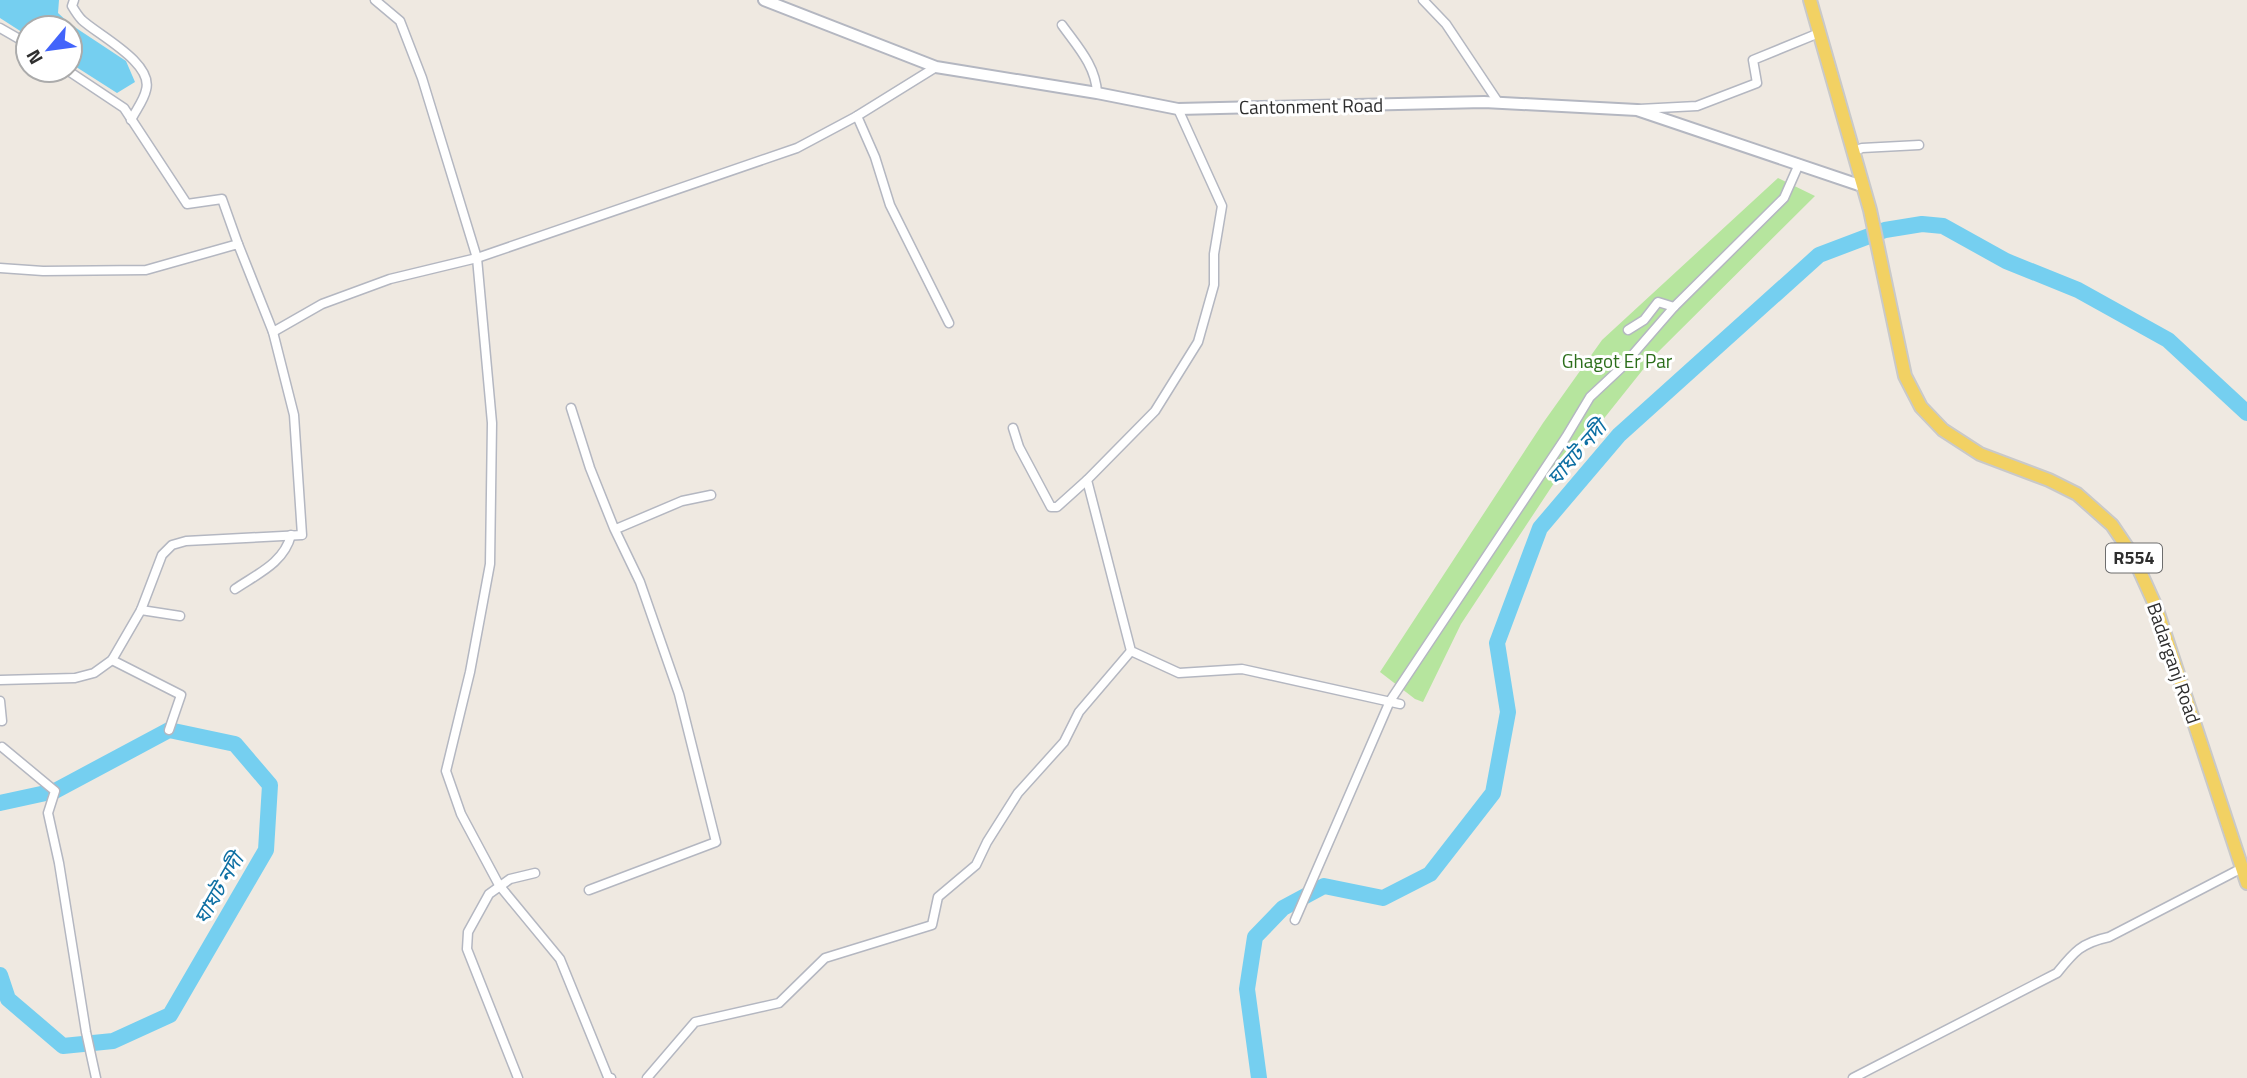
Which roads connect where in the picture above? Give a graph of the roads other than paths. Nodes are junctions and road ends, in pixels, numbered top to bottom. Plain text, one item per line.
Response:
1 (74, 0) edge
2 (374, 0) edge
3 (764, 0) edge
4 (1423, 0) edge
5 (1810, 0) edge
6 (1062, 25) dead end
7 (1819, 33) junction
8 (936, 67) junction
9 (84, 81) edge
10 (1097, 93) junction
11 (1498, 102) junction
12 (1178, 109) junction
13 (1637, 110) junction
14 (858, 116) junction
15 (131, 120) junction
16 (1919, 145) dead end
17 (1853, 152) junction
18 (1799, 164) junction
19 (1862, 186) junction
20 (238, 244) junction
21 (477, 258) junction
22 (0, 268) edge
23 (1674, 307) junction
24 (949, 323) dead end
25 (1628, 330) dead end
26 (273, 332) junction
27 (571, 408) dead end
28 (1013, 428) dead end
29 (1087, 480) junction
30 (711, 495) dead end
31 (617, 529) junction
32 (290, 535) junction
33 (234, 589) dead end
34 (141, 610) junction
35 (180, 616) dead end
36 (1131, 651) junction
37 (112, 660) junction
38 (0, 680) edge
39 (0, 701) edge
40 (1390, 701) junction
41 (1400, 704) dead end
42 (2, 721) dead end
43 (169, 730) dead end
44 (2, 747) dead end
45 (2244, 867) edge
46 (536, 873) dead end
47 (2247, 883) edge
48 (499, 885) junction
49 (589, 890) dead end
50 (1295, 920) dead end
51 (96, 1078) edge
52 (518, 1078) edge
53 (611, 1078) edge
54 (647, 1078) edge
55 (1853, 1078) edge

1 - 15 street
2 - 21 street
3 - 8 street, Cantonment Road
4 - 11 street
5 - 7 main road, Badarganj Road
6 - 10 street
7 - 13 street
7 - 17 main road, Badarganj Road
8 - 10 street, Cantonment Road
8 - 14 street
9 - 15 street
10 - 12 street, Cantonment Road
11 - 12 street, Cantonment Road
11 - 13 street, Cantonment Road
12 - 29 street
13 - 18 street, Cantonment Road
14 - 21 street
14 - 24 street
15 - 20 street
16 - 17 street
17 - 19 main road, Badarganj Road
18 - 19 street, Cantonment Road
18 - 23 street
19 - 45 main road, Badarganj Road / R554
20 - 22 street
20 - 26 street
21 - 26 street
21 - 48 street
23 - 25 street
23 - 40 street
26 - 32 street
27 - 31 street
28 - 29 street
29 - 36 street
30 - 31 street
31 - 49 street
32 - 33 street
32 - 34 street
34 - 35 street
34 - 37 street
36 - 40 street
36 - 54 street
37 - 38 street
37 - 43 street
39 - 42 street
40 - 41 street
40 - 50 street
44 - 51 street
45 - 47 main road, Badarganj Road / R554
45 - 55 street
46 - 48 street
48 - 52 street
48 - 53 street

